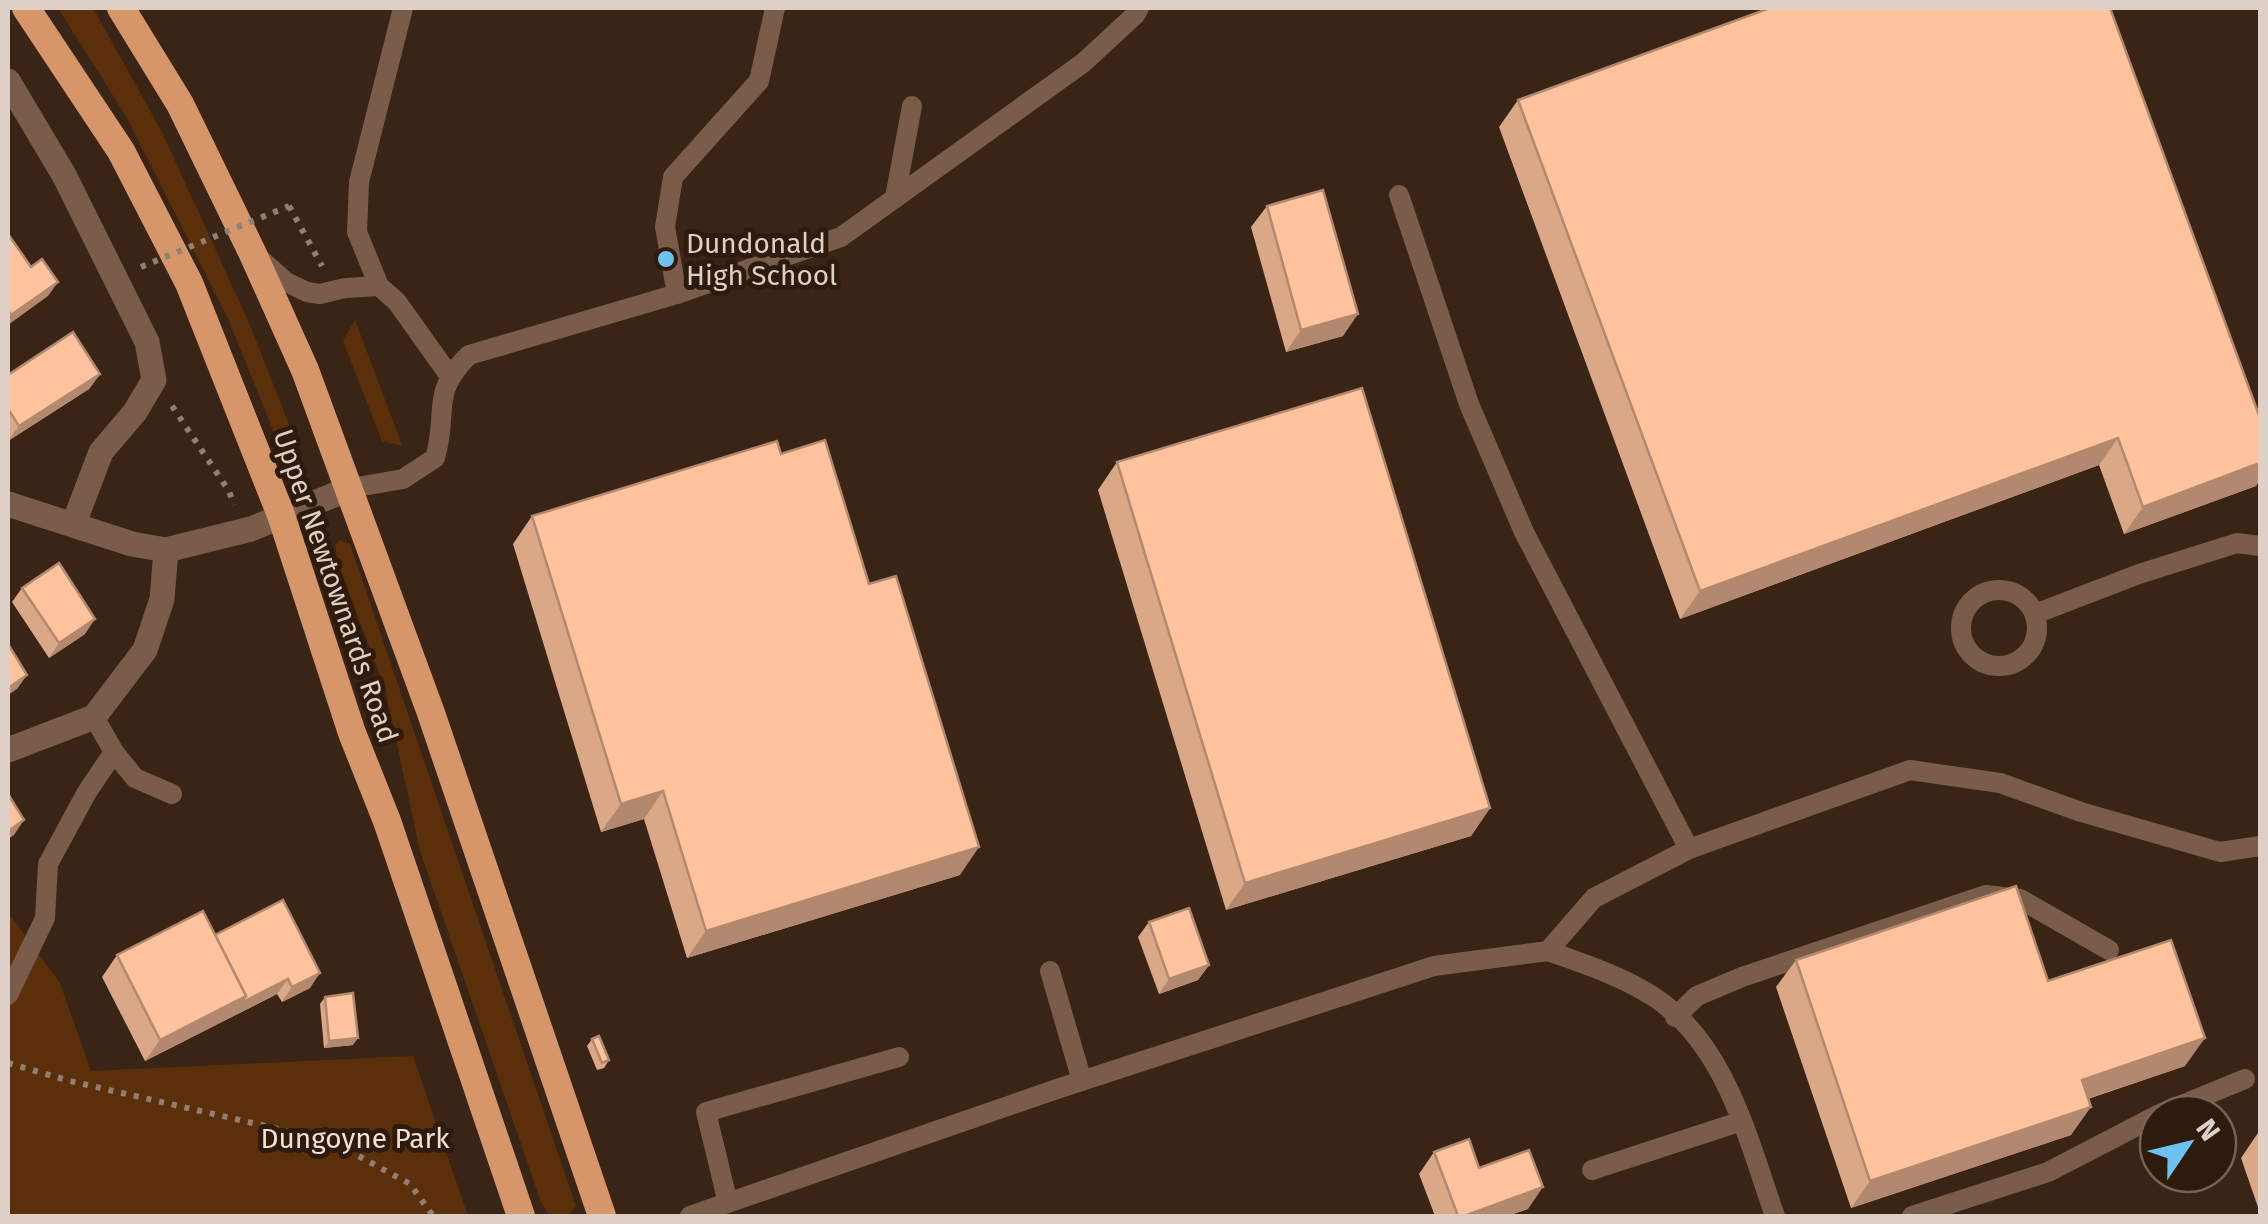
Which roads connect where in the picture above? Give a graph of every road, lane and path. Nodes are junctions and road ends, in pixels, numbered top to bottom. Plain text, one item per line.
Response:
1 (26, 8) edge
2 (122, 8) edge
3 (403, 8) edge
4 (775, 8) edge
5 (1139, 8) edge
6 (8, 81) edge
7 (912, 106) dead end
8 (1399, 195) dead end
9 (895, 198) junction
10 (252, 252) junction
11 (141, 268) dead end
12 (324, 270) dead end
13 (378, 286) junction
14 (677, 294) junction
15 (449, 375) junction
16 (154, 380) junction
17 (351, 488) junction
18 (229, 494) dead end
19 (8, 504) edge
20 (281, 515) junction
21 (74, 523) junction
22 (2260, 546) edge
23 (166, 550) junction
24 (2035, 614) dead end
25 (94, 716) junction
26 (8, 750) edge
27 (114, 752) junction
28 (172, 794) dead end
29 (2260, 846) edge
30 (1688, 850) junction
31 (2109, 950) dead end
32 (1548, 951) junction
33 (1050, 971) dead end
34 (8, 995) edge
35 (1676, 1017) junction
36 (899, 1057) dead end
37 (8, 1062) edge
38 (2245, 1080) dead end
39 (1082, 1081) junction
40 (2210, 1094) edge
41 (1742, 1121) junction
42 (2138, 1125) edge
43 (1592, 1170) dead end
44 (728, 1203) junction
45 (433, 1216) edge
46 (521, 1216) edge
47 (602, 1216) edge
48 (690, 1216) edge
49 (1775, 1216) edge
50 (1912, 1216) edge

1 - 20 highway, Upper Newtownards Road
2 - 10 highway, Upper Newtownards Road
3 - 13 lane
4 - 14 lane
5 - 9 lane
6 - 16 street
7 - 9 lane
8 - 30 lane
9 - 14 lane
10 - 13 lane
10 - 17 highway, Upper Newtownards Road
11 - 12 path, bridge
13 - 15 lane
14 - 15 lane
15 - 17 lane
16 - 18 path
16 - 21 street
17 - 20 street
17 - 47 highway, Upper Newtownards Road
19 - 21 street
20 - 23 street
20 - 46 highway, Upper Newtownards Road
21 - 23 street
22 - 24 lane
23 - 25 street
25 - 26 street
25 - 27 lane
27 - 28 lane
27 - 34 lane
29 - 30 lane
30 - 32 lane
31 - 35 lane
32 - 35 lane
32 - 39 lane
33 - 39 lane
35 - 41 lane
36 - 44 lane
37 - 45 path
38 - 40 lane
39 - 44 lane
41 - 43 lane
41 - 49 lane
42 - 50 lane
44 - 48 lane

